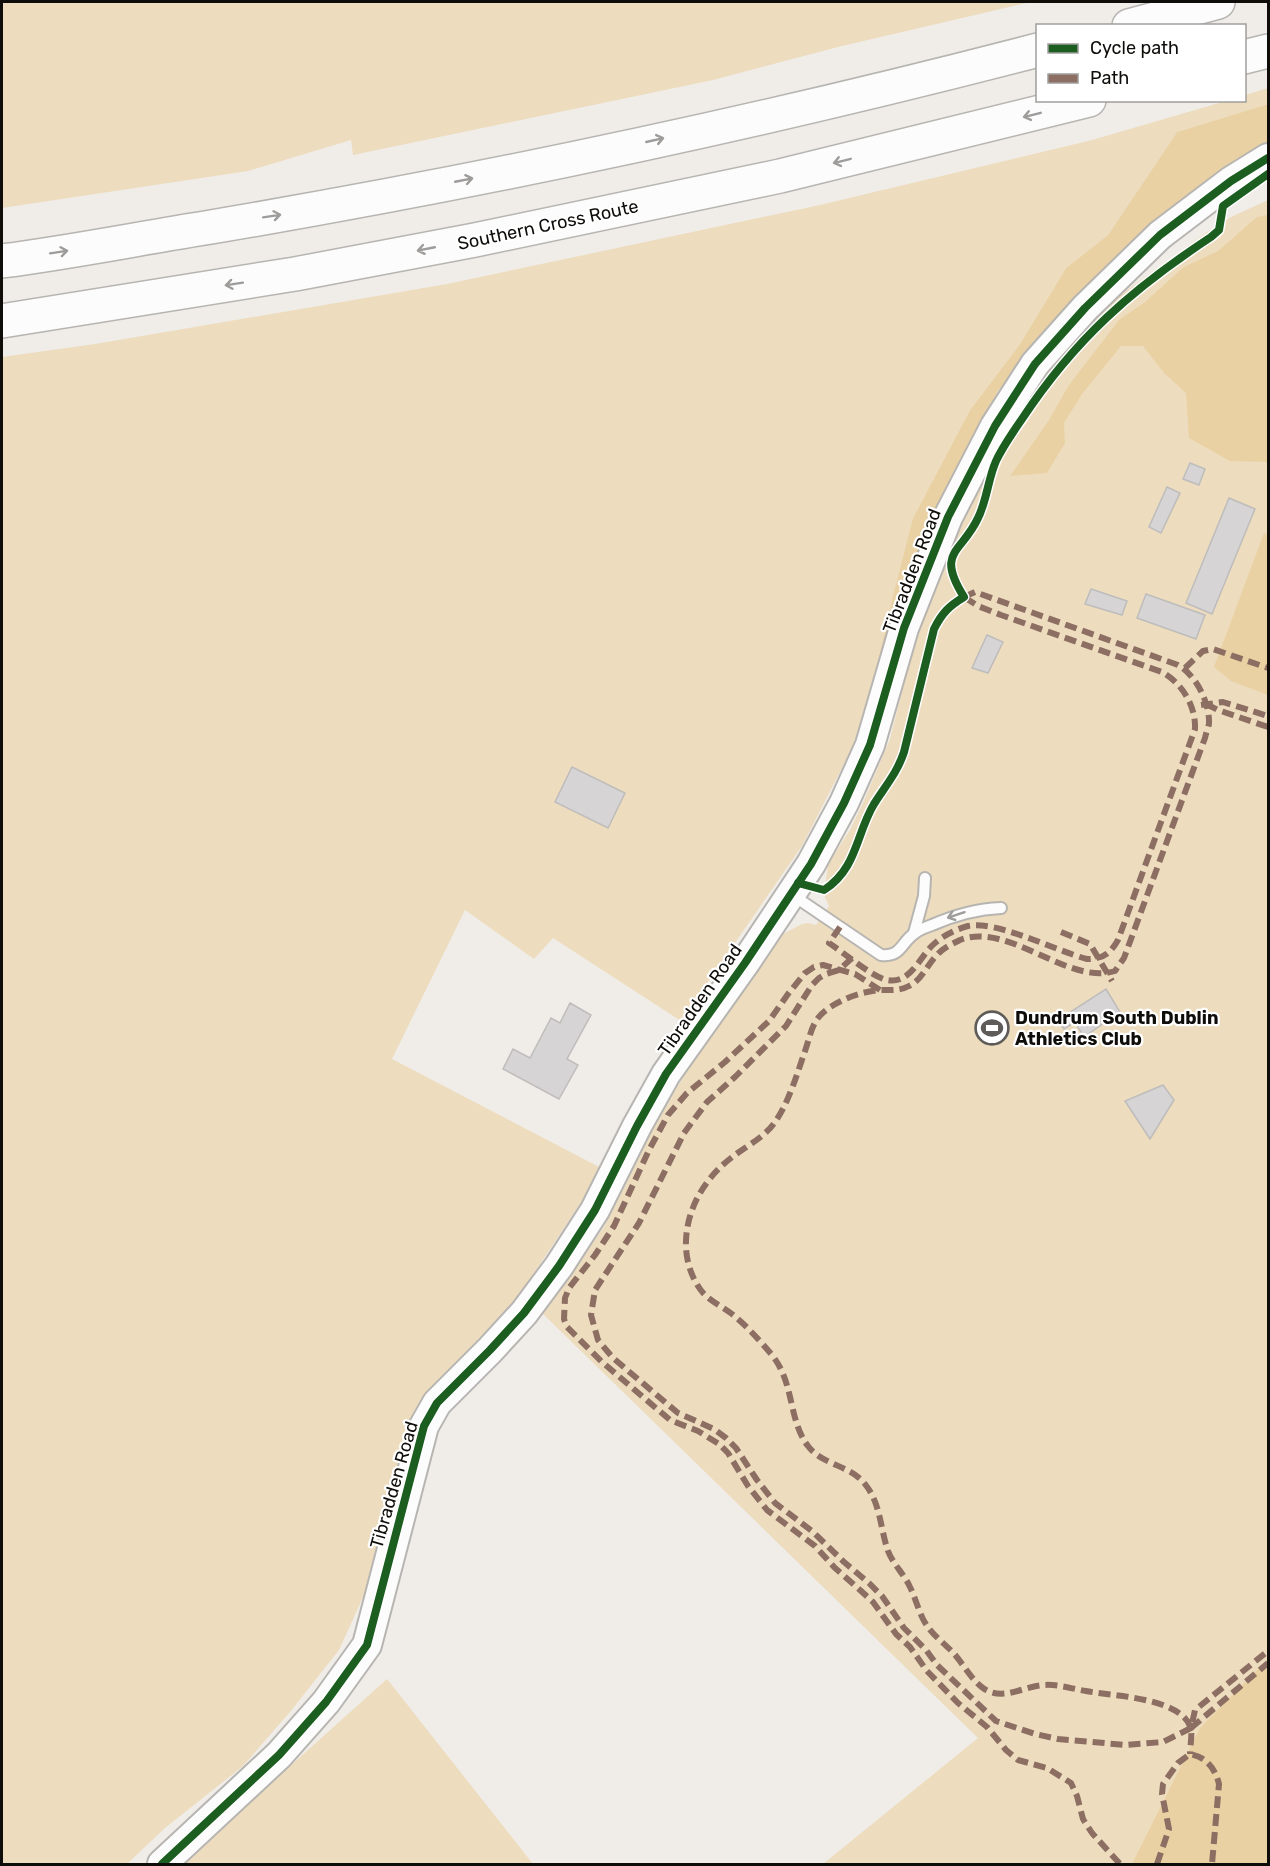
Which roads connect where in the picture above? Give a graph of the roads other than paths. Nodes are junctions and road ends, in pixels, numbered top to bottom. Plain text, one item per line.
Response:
1 (1218, 2) edge
2 (1137, 24) edge
3 (1036, 51) edge
4 (1269, 51) edge
5 (1246, 57) edge
6 (1081, 102) edge
7 (1269, 158) edge
8 (2, 261) edge
9 (2, 321) edge
10 (925, 879) dead end
11 (791, 894) junction
12 (1001, 908) dead end
13 (914, 933) junction
14 (162, 1864) edge

1 - 2 highway
8 -> 3 highway
4 - 5 highway
6 -> 9 highway, Southern Cross Route
7 - 11 street, Tibradden Road
10 - 13 lane
11 - 13 lane
11 - 14 street, Tibradden Road
12 -> 13 lane

